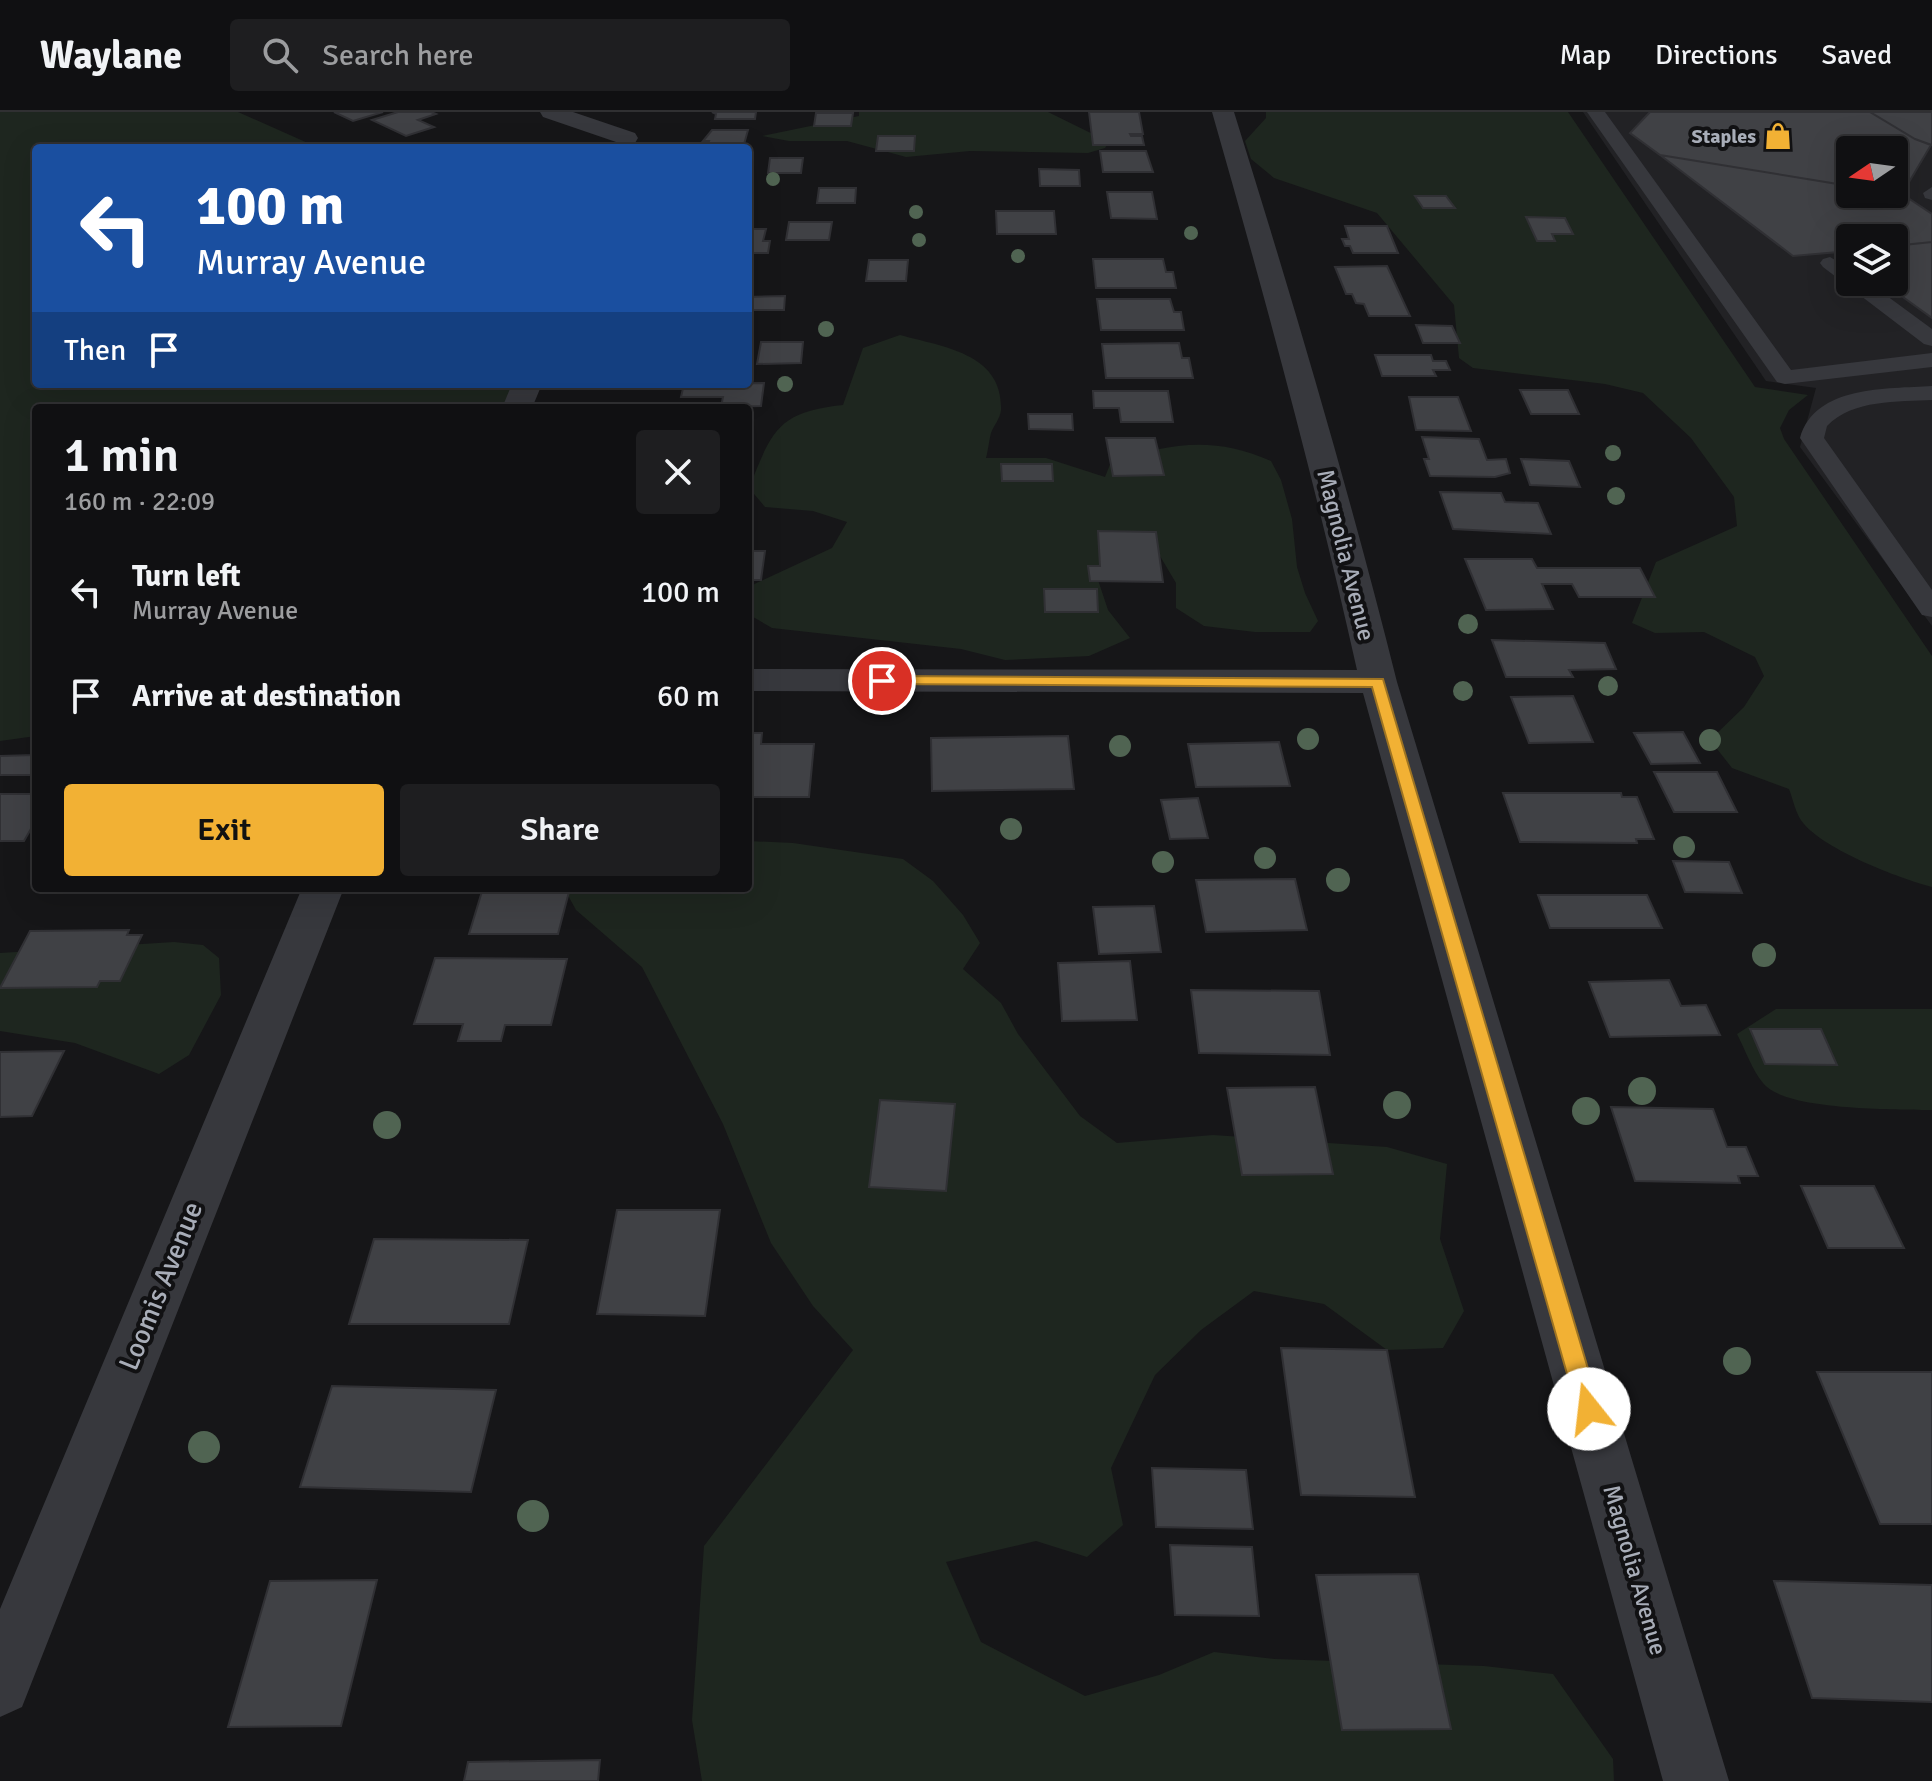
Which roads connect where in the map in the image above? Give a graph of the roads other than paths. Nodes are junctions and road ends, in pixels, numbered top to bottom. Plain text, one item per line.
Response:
1 (551, 112) edge
2 (637, 112) edge
3 (1223, 112) edge
4 (1596, 112) edge
5 (625, 143) edge
6 (1830, 263) dead end
7 (1836, 268) edge
8 (1874, 296) edge
9 (1932, 339) edge
10 (1932, 360) edge
11 (1932, 393) edge
12 (1932, 609) edge
13 (752, 680) edge
14 (1378, 682) junction
15 (321, 892) edge
16 (0, 1685) edge
17 (1696, 1781) edge

1 - 5 street
2 - 5 street
3 - 14 street, Magnolia Avenue
4 - 10 lane
6 - 7 lane
8 - 9 lane
11 - 12 lane
13 - 14 street
14 - 17 street, Magnolia Avenue
15 - 16 street, Loomis Avenue

